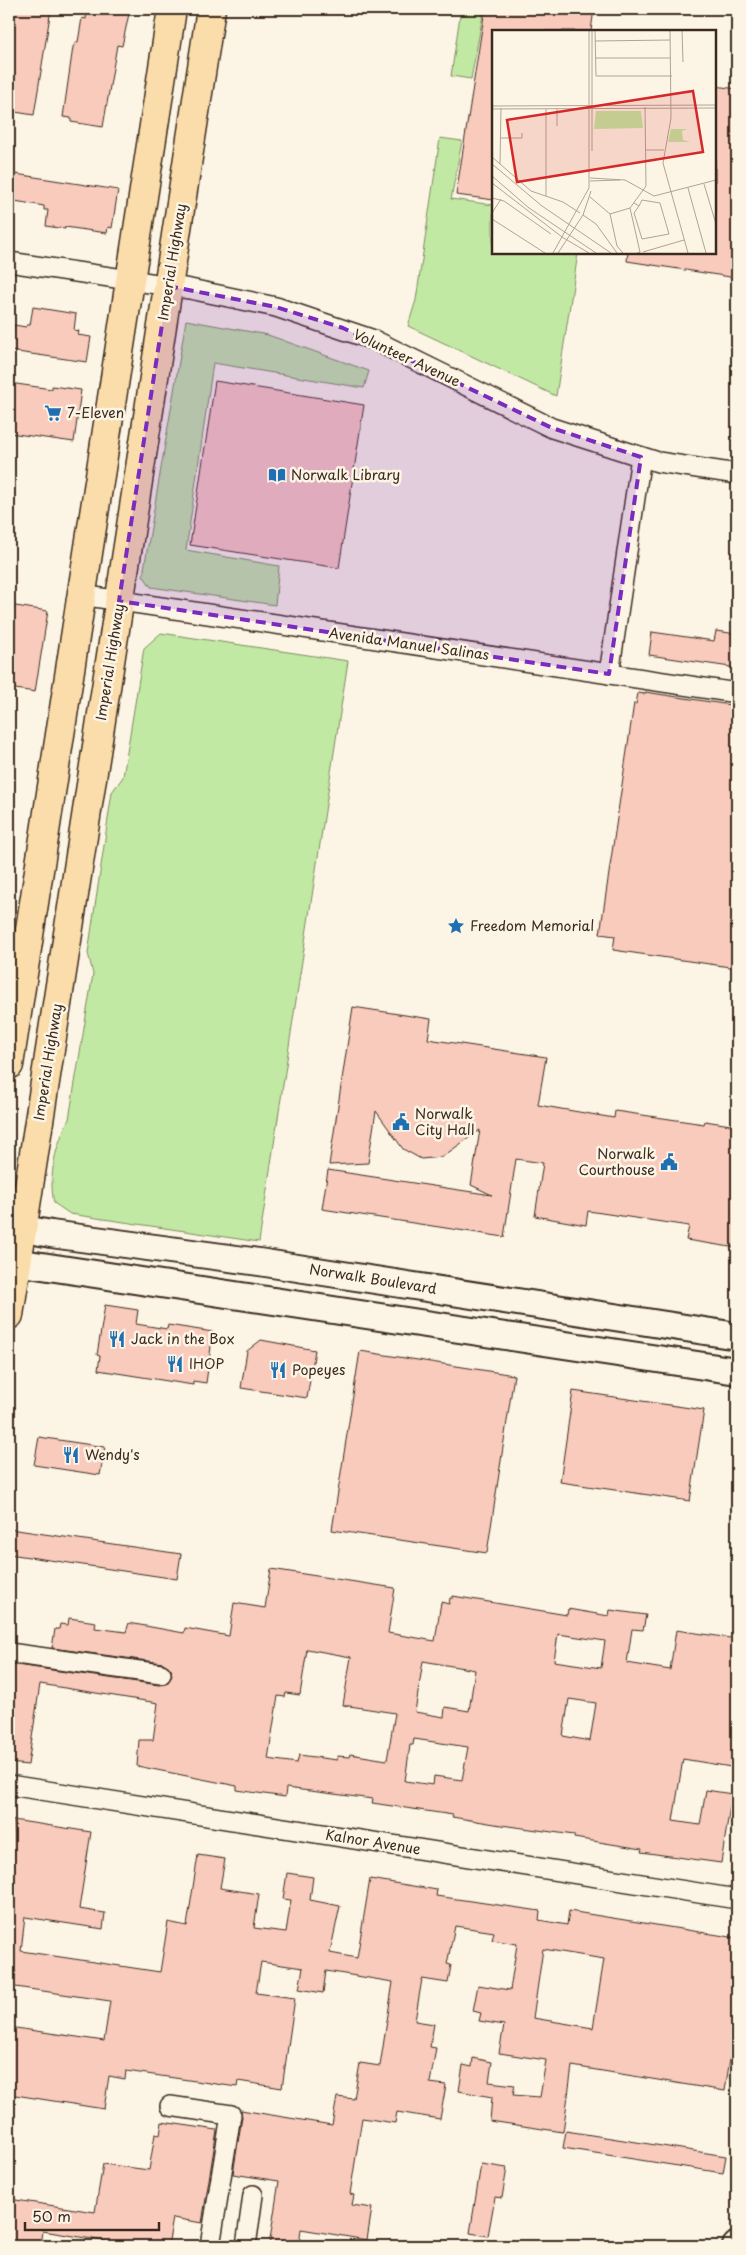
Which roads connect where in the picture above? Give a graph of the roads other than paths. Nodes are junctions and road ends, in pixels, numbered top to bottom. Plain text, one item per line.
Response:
1 (172, 9) edge
2 (189, 9) edge
3 (211, 9) edge
4 (190, 146) junction
5 (9, 262) edge
6 (130, 282) junction
7 (168, 286) junction
8 (641, 457) junction
9 (737, 474) edge
10 (81, 595) junction
11 (119, 601) junction
12 (609, 674) junction
13 (737, 693) edge
14 (9, 1065) edge
15 (16, 1227) edge
16 (13, 1262) edge
17 (9, 1315) edge
18 (737, 1336) edge
19 (737, 1371) edge
20 (9, 1653) edge
21 (161, 1674) dead end
22 (9, 1785) edge
23 (737, 1899) edge
24 (170, 2106) dead end
25 (254, 2196) dead end
26 (210, 2246) edge
27 (246, 2246) edge

1 - 6 main road
2 - 4 main road
3 - 4 main road, Imperial Highway
4 - 7 main road, Imperial Highway
5 - 6 street, Volunteer Avenue
6 - 7 street, Volunteer Avenue
6 - 10 main road
7 - 8 street, Volunteer Avenue
7 - 11 main road, Imperial Highway
8 - 9 street, Volunteer Avenue
8 - 12 street
10 - 11 street, Avenida Manuel Salinas
10 - 14 main road
11 - 12 street, Avenida Manuel Salinas
11 - 15 main road, Imperial Highway
12 - 13 street, Avenida Manuel Salinas
15 - 16 main road, Imperial Highway
15 - 18 main road, Norwalk Boulevard
16 - 17 main road, Imperial Highway
16 - 19 main road
20 - 21 street
22 - 23 street, Kalnor Avenue
24 - 26 street
25 - 27 street

